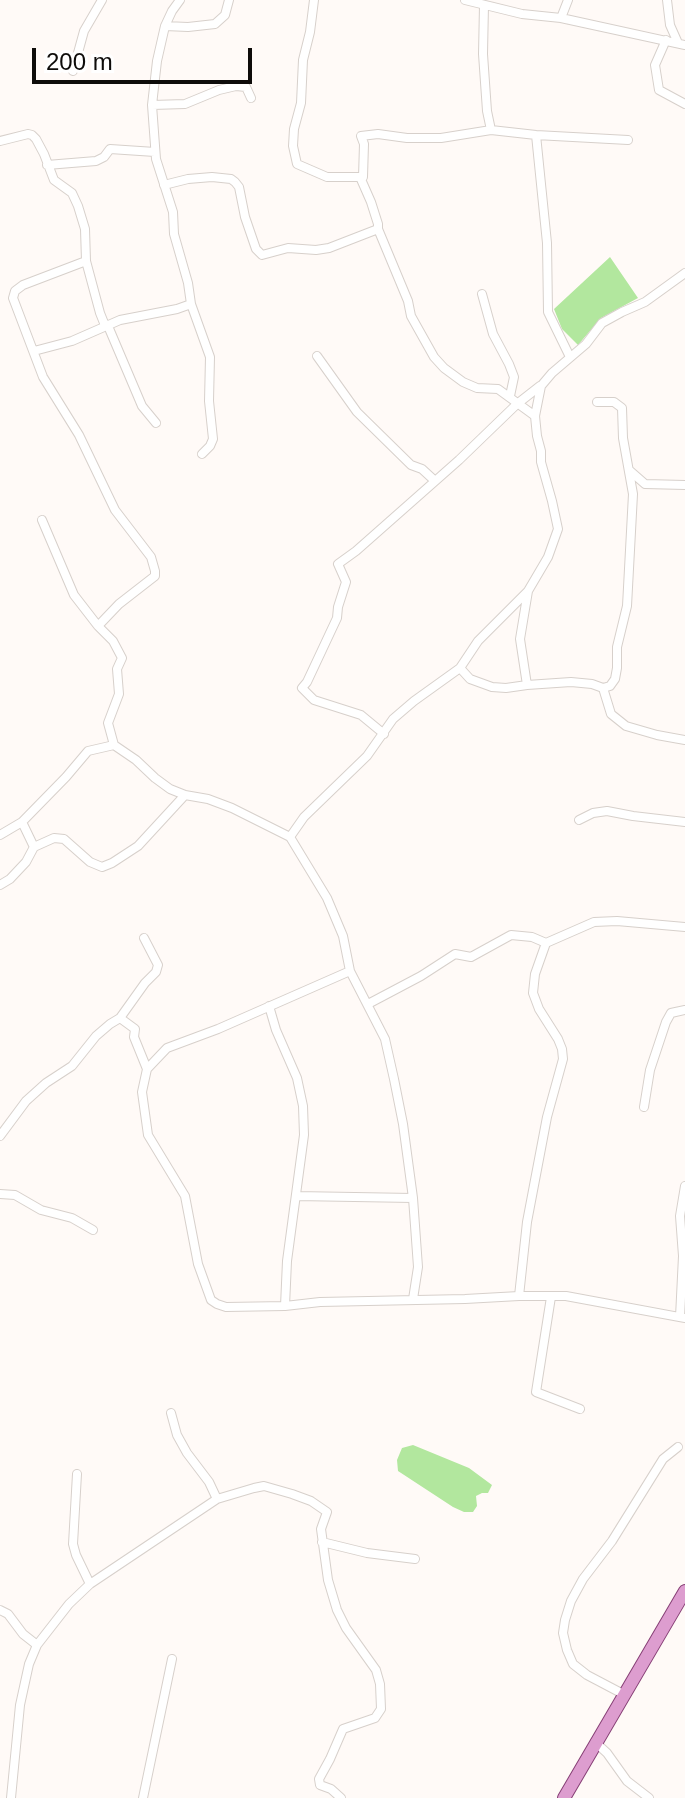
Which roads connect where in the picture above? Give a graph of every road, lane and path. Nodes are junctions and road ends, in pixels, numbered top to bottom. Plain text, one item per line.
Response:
1 (102, 0) edge
2 (180, 0) edge
3 (229, 0) edge
4 (314, 0) edge
5 (465, 0) edge
6 (568, 0) edge
7 (667, 0) edge
8 (484, 5) junction
9 (561, 18) junction
10 (165, 26) junction
11 (666, 40) junction
12 (682, 44) edge
13 (73, 71) dead end
14 (251, 98) dead end
15 (685, 104) edge
16 (152, 105) junction
17 (491, 130) junction
18 (536, 135) junction
19 (628, 140) dead end
20 (0, 141) edge
21 (155, 152) junction
22 (47, 165) junction
23 (360, 177) junction
24 (164, 185) junction
25 (378, 229) junction
26 (86, 261) junction
27 (685, 273) edge
28 (482, 294) dead end
29 (191, 304) junction
30 (108, 326) junction
31 (34, 351) junction
32 (317, 356) dead end
33 (570, 357) junction
34 (541, 386) junction
35 (510, 396) junction
36 (597, 402) dead end
37 (517, 404) junction
38 (535, 416) junction
39 (156, 423) dead end
40 (202, 454) dead end
41 (629, 470) junction
42 (435, 481) junction
43 (645, 484) junction
44 (685, 485) edge
45 (633, 494) junction
46 (42, 520) dead end
47 (528, 591) junction
48 (98, 626) junction
49 (460, 668) junction
50 (527, 685) junction
51 (603, 688) junction
52 (384, 734) junction
53 (685, 740) edge
54 (114, 745) junction
55 (185, 795) junction
56 (579, 820) dead end
57 (22, 822) junction
58 (685, 822) edge
59 (0, 835) edge
60 (290, 837) junction
61 (34, 847) junction
62 (0, 885) edge
63 (685, 927) edge
64 (144, 938) dead end
65 (546, 943) junction
66 (350, 971) junction
67 (368, 1004) junction
68 (269, 1006) junction
69 (685, 1010) edge
70 (120, 1018) junction
71 (147, 1069) junction
72 (644, 1107) dead end
73 (0, 1136) edge
74 (685, 1186) edge
75 (0, 1194) edge
76 (296, 1196) junction
77 (413, 1198) junction
78 (93, 1230) dead end
79 (519, 1296) junction
80 (551, 1297) junction
81 (413, 1299) junction
82 (285, 1306) junction
83 (682, 1318) edge
84 (580, 1409) dead end
85 (171, 1413) dead end
86 (678, 1447) dead end
87 (77, 1474) dead end
88 (217, 1499) junction
89 (322, 1542) junction
90 (415, 1559) dead end
91 (90, 1584) junction
92 (685, 1591) edge
93 (0, 1610) edge
94 (37, 1645) junction
95 (172, 1659) dead end
96 (625, 1695) junction
97 (595, 1742) junction
98 (11, 1798) edge
99 (143, 1798) edge
100 (341, 1798) edge
101 (564, 1798) edge
102 (649, 1798) edge

1 - 13 street
2 - 10 street
3 - 10 street
4 - 23 street
5 - 8 street
6 - 9 street
7 - 12 street
8 - 9 street
8 - 17 street
9 - 11 street
10 - 16 street
11 - 12 street
11 - 15 street
14 - 16 street
16 - 21 street
17 - 18 street
17 - 23 street
18 - 19 street
18 - 33 street
20 - 22 street
21 - 22 street
21 - 24 street
22 - 26 street
23 - 25 street
24 - 25 street
24 - 29 street
25 - 35 street
26 - 30 street
26 - 31 street
27 - 33 street
28 - 35 street
29 - 30 street
29 - 40 street
30 - 31 street
30 - 39 street
31 - 48 street
32 - 42 street
33 - 34 street
34 - 37 street
34 - 38 street
35 - 37 street
36 - 41 street
37 - 38 street
37 - 42 street
38 - 47 street
41 - 43 street
41 - 45 street
42 - 52 street
43 - 44 street
43 - 45 street
45 - 51 street
46 - 48 street
47 - 49 street
47 - 50 street
48 - 54 street
49 - 50 street
49 - 52 street
50 - 51 street
51 - 53 street
52 - 60 street
54 - 55 street
54 - 57 street
55 - 60 street
55 - 61 street
56 - 58 street
57 - 59 street
57 - 61 street
60 - 66 street
61 - 62 street
63 - 65 street
64 - 70 street
65 - 67 street
65 - 79 street
66 - 67 street
66 - 68 street
67 - 77 street
68 - 71 street
68 - 76 street
69 - 72 street
70 - 71 street
70 - 73 street
71 - 82 street
74 - 83 street
75 - 78 street
76 - 77 street
76 - 82 street
77 - 81 street
79 - 80 street
79 - 81 street
80 - 83 street
80 - 84 street
81 - 82 street
85 - 88 street
86 - 96 street
87 - 91 street
88 - 89 street
88 - 91 street
89 - 90 street
89 - 100 street
91 - 94 street
92 - 96 main road
93 - 94 street
94 - 98 street
95 - 99 street
96 - 97 main road
97 - 101 main road
97 - 102 street

